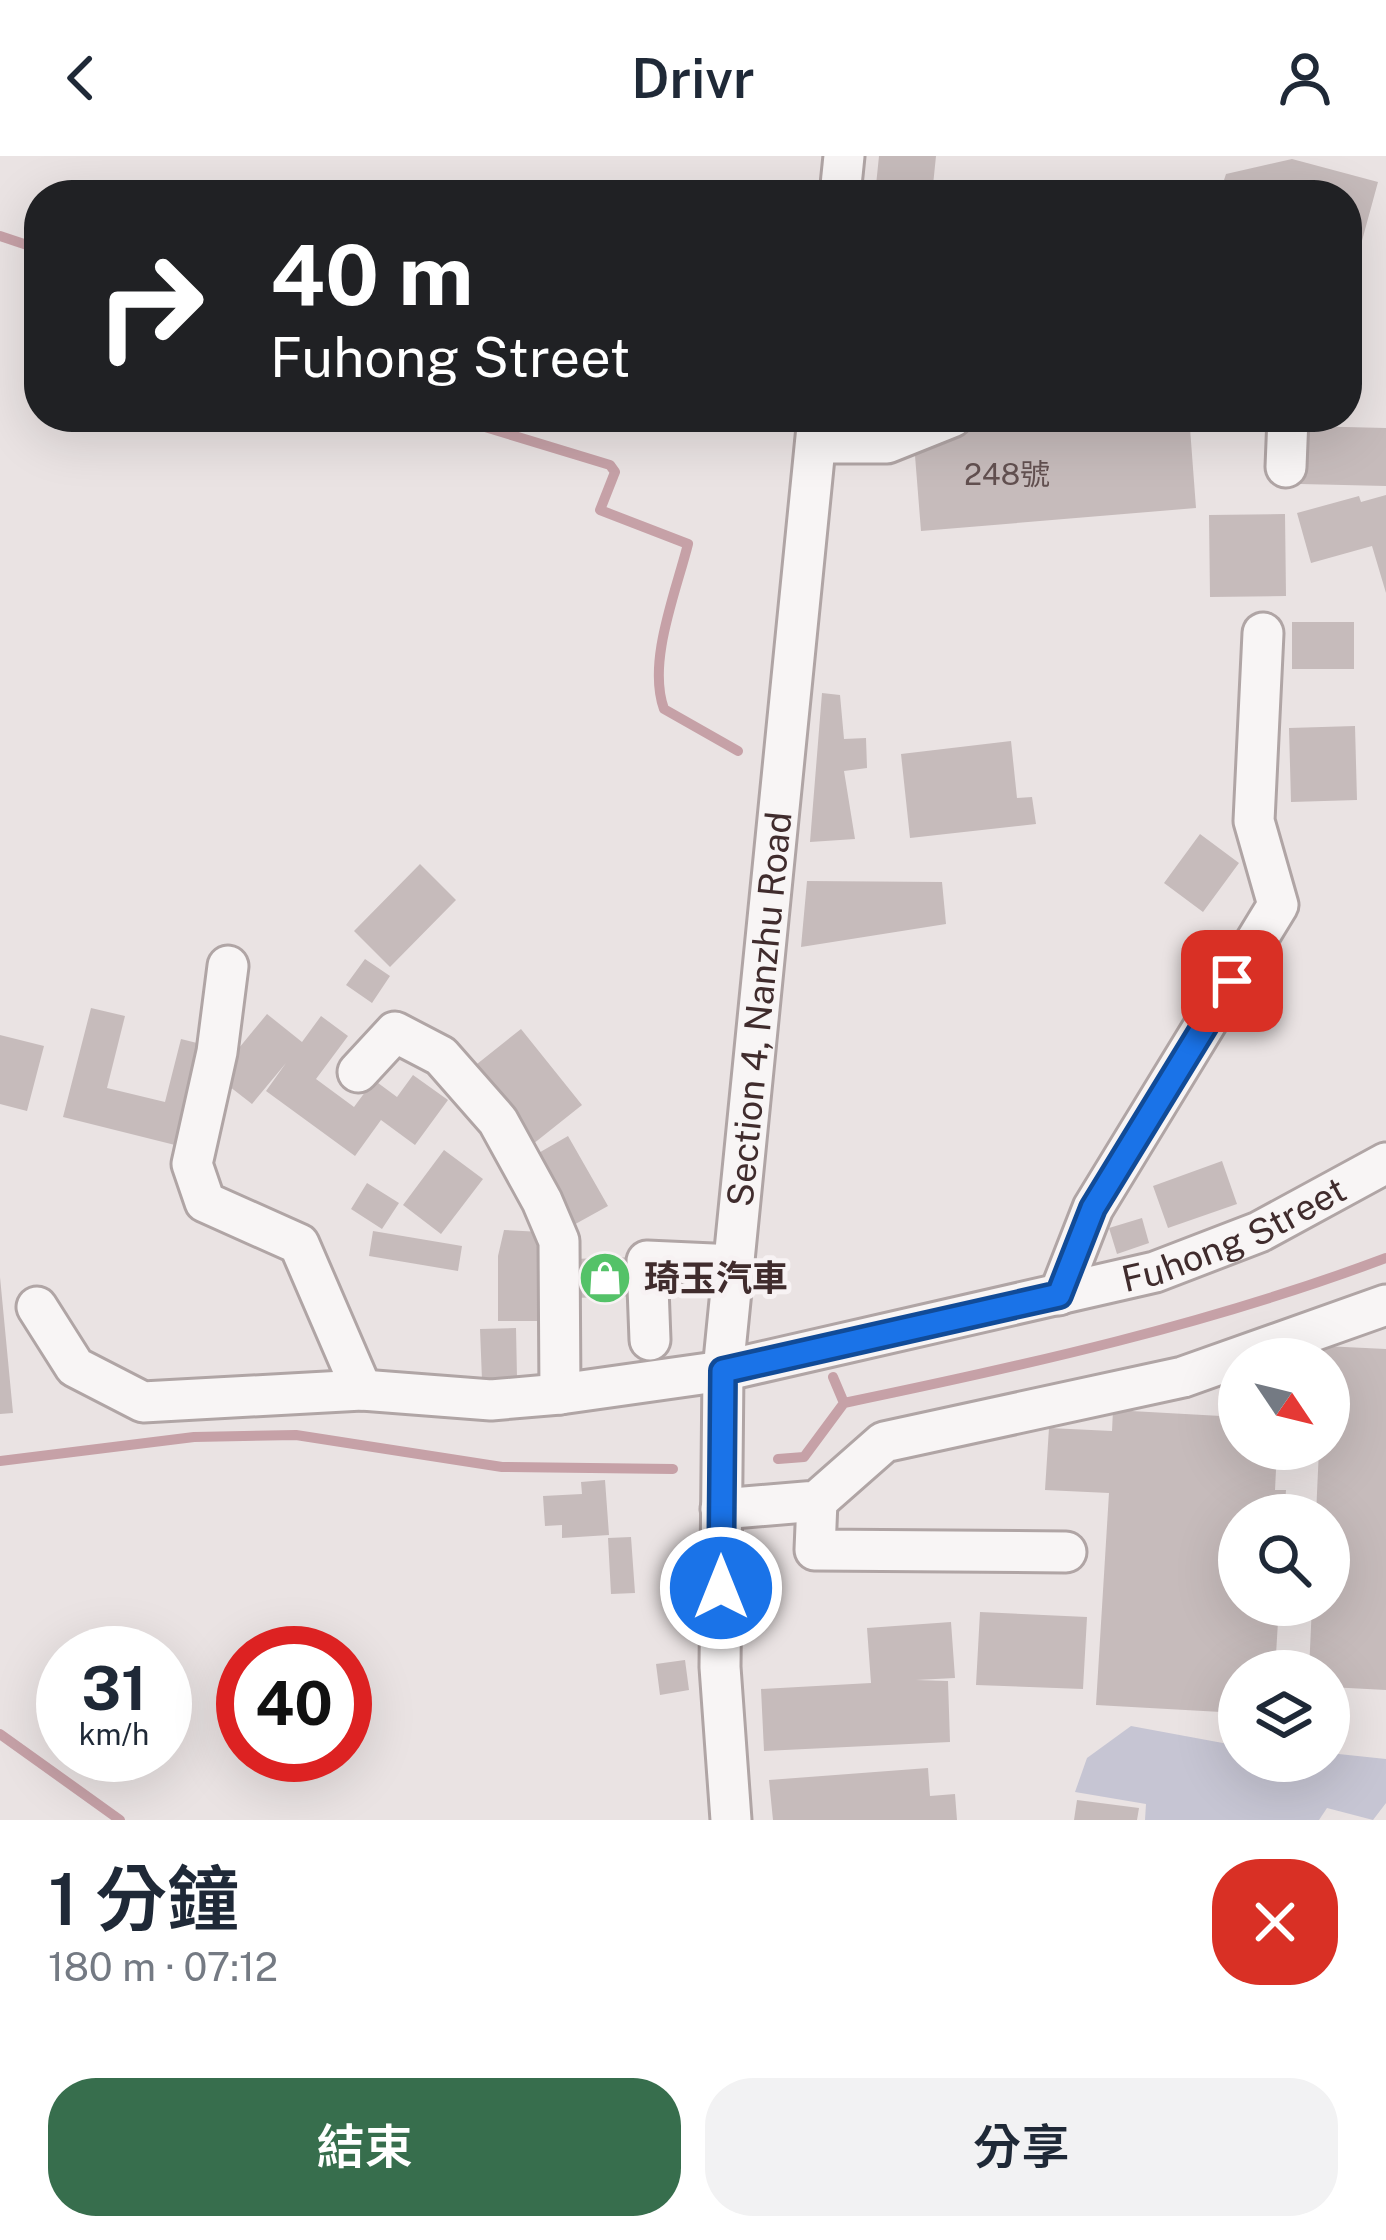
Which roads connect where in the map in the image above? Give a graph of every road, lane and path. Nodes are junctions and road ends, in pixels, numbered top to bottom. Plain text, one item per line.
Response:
1 (817, 432) edge
2 (828, 432) edge
3 (914, 432) edge
4 (1287, 432) edge
5 (1286, 467) dead end
6 (1263, 633) dead end
7 (228, 966) dead end
8 (358, 1072) dead end
9 (1386, 1163) edge
10 (735, 1265) junction
11 (1059, 1295) junction
12 (1386, 1305) edge
13 (38, 1307) dead end
14 (650, 1340) dead end
15 (723, 1371) junction
16 (362, 1390) junction
17 (560, 1394) junction
18 (817, 1501) junction
19 (721, 1509) junction
20 (1066, 1552) dead end
21 (731, 1820) edge

1 - 10 street, Section 4, Nanzhu Road
2 - 3 street
4 - 5 street
6 - 11 street
7 - 16 street
8 - 17 street
9 - 11 street, Fuhong Street
10 - 14 street
10 - 15 street, Section 4, Nanzhu Road
11 - 15 street, Fuhong Street
12 - 18 street
13 - 16 street, Fuhong Street
15 - 17 street, Fuhong Street
15 - 19 street, Section 4, Nanzhu Road
16 - 17 street, Fuhong Street
18 - 19 street
18 - 20 street
19 - 21 street, Section 4, Nanzhu Road

